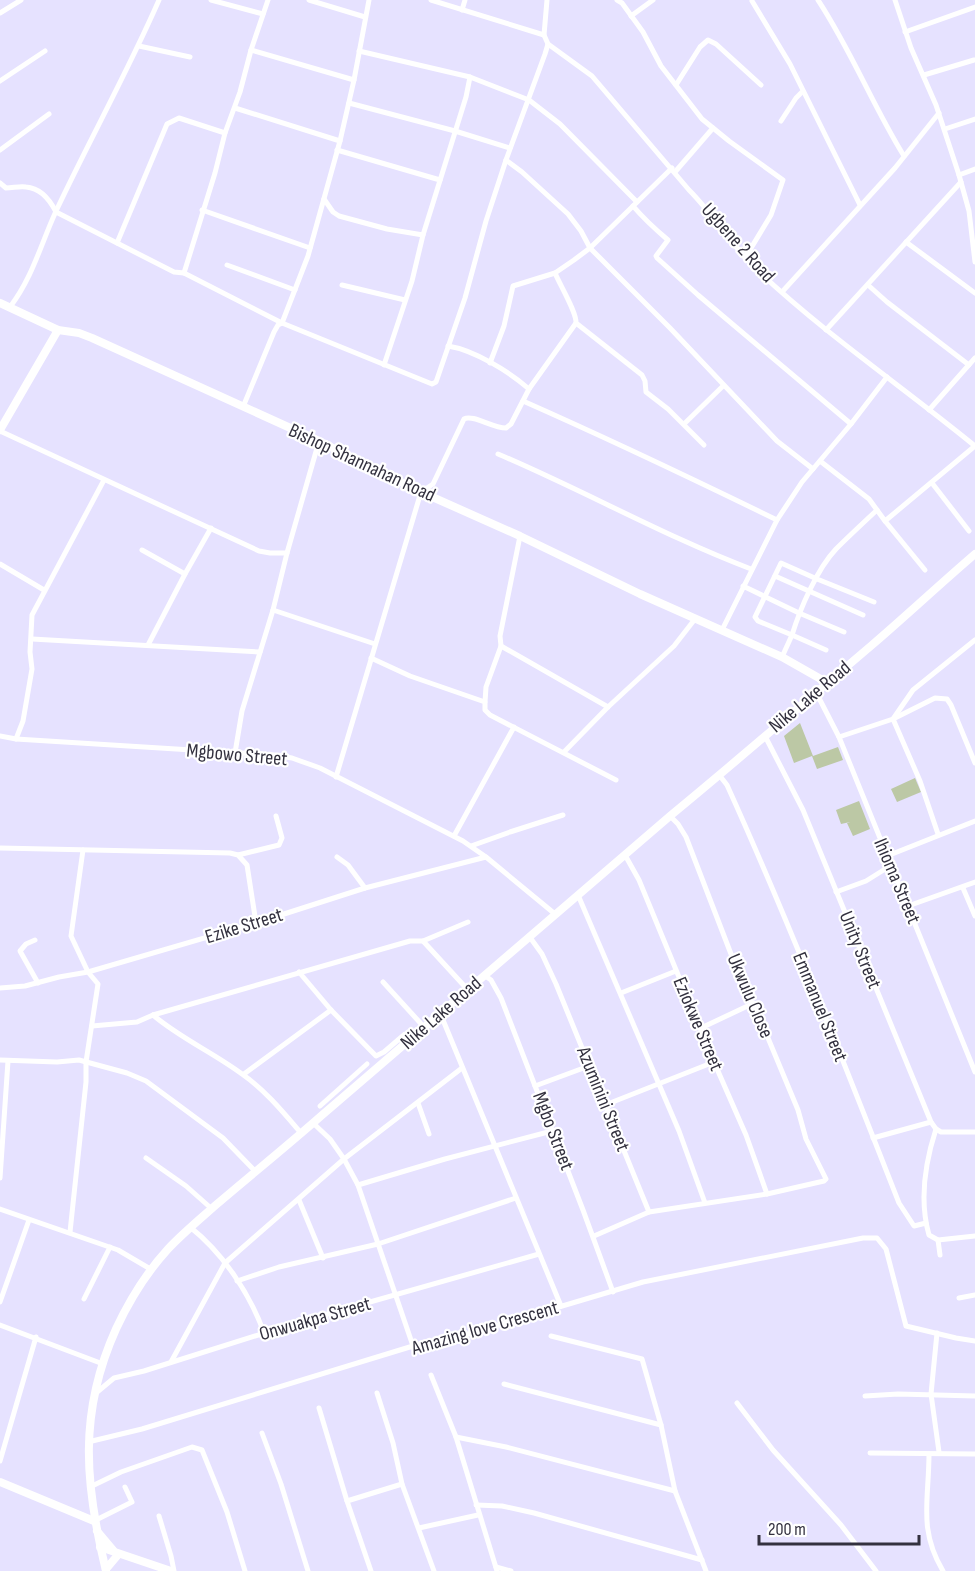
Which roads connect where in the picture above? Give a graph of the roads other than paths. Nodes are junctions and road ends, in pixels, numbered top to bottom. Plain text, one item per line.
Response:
1 (7, 0) edge
2 (21, 0) edge
3 (159, 0) edge
4 (211, 0) edge
5 (268, 0) edge
6 (309, 0) edge
7 (369, 0) edge
8 (431, 0) edge
9 (465, 0) edge
10 (547, 0) edge
11 (617, 0) edge
12 (653, 0) edge
13 (818, 0) edge
14 (895, 0) edge
15 (752, 1) edge
16 (11, 6) junction
17 (975, 7) edge
18 (462, 10) junction
19 (0, 13) edge
20 (263, 14) junction
21 (631, 16) junction
22 (365, 17) junction
23 (905, 32) junction
24 (544, 35) junction
25 (548, 44) junction
26 (139, 46) junction
27 (251, 50) junction
28 (45, 51) dead end
29 (359, 51) junction
30 (190, 57) dead end
31 (974, 60) edge
32 (924, 75) junction
33 (470, 77) junction
34 (354, 80) junction
35 (0, 81) edge
36 (676, 85) junction
37 (761, 85) dead end
38 (803, 91) junction
39 (529, 100) junction
40 (349, 103) junction
41 (235, 108) junction
42 (939, 113) junction
43 (49, 114) dead end
44 (975, 119) edge
45 (781, 121) dead end
46 (713, 128) junction
47 (945, 129) junction
48 (455, 130) junction
49 (225, 133) junction
50 (340, 141) junction
51 (510, 148) junction
52 (0, 150) edge
53 (338, 150) junction
54 (904, 156) junction
55 (506, 160) junction
56 (975, 169) edge
57 (674, 170) junction
58 (959, 175) junction
59 (440, 180) junction
60 (961, 182) junction
61 (0, 183) edge
62 (324, 199) junction
63 (635, 204) junction
64 (860, 205) junction
65 (202, 210) junction
66 (56, 212) junction
67 (423, 235) junction
68 (906, 242) junction
69 (117, 243) junction
70 (310, 248) junction
71 (590, 248) junction
72 (745, 258) junction
73 (975, 262) edge
74 (227, 265) dead end
75 (184, 273) junction
76 (555, 273) junction
77 (342, 285) dead end
78 (868, 285) junction
79 (295, 290) junction
80 (782, 292) junction
81 (975, 292) edge
82 (405, 300) junction
83 (0, 303) edge
84 (10, 308) junction
85 (282, 323) junction
86 (576, 323) junction
87 (58, 330) junction
88 (826, 330) junction
89 (448, 346) junction
90 (975, 358) edge
91 (490, 363) junction
92 (384, 365) junction
93 (969, 365) junction
94 (887, 377) junction
95 (723, 386) junction
96 (529, 389) junction
97 (523, 401) junction
98 (243, 407) junction
99 (929, 410) junction
100 (684, 424) junction
101 (851, 424) junction
102 (0, 431) edge
103 (319, 441) junction
104 (704, 445) dead end
105 (975, 446) edge
106 (498, 454) dead end
107 (820, 461) junction
108 (813, 469) junction
109 (104, 480) junction
110 (932, 483) junction
111 (421, 492) junction
112 (877, 510) junction
113 (777, 520) junction
114 (885, 521) junction
115 (212, 528) junction
116 (969, 531) dead end
117 (520, 536) junction
118 (142, 550) dead end
119 (286, 553) junction
120 (975, 554) edge
121 (0, 564) edge
122 (751, 569) junction
123 (926, 570) dead end
124 (185, 574) junction
125 (775, 576) junction
126 (817, 579) junction
127 (743, 586) junction
128 (44, 590) junction
129 (808, 591) junction
130 (766, 597) junction
131 (874, 602) dead end
132 (273, 610) junction
133 (799, 614) junction
134 (863, 615) dead end
135 (695, 619) junction
136 (722, 630) junction
137 (844, 632) dead end
138 (792, 635) junction
139 (32, 639) junction
140 (975, 640) edge
141 (375, 644) junction
142 (148, 645) junction
143 (501, 646) junction
144 (826, 650) dead end
145 (260, 651) junction
146 (782, 657) junction
147 (370, 658) junction
148 (826, 682) junction
149 (813, 694) junction
150 (485, 702) junction
151 (608, 706) junction
152 (893, 719) junction
153 (514, 727) junction
154 (0, 736) edge
155 (765, 736) junction
156 (839, 737) junction
157 (16, 739) junction
158 (564, 752) junction
159 (235, 753) junction
160 (975, 763) edge
161 (720, 776) junction
162 (336, 777) junction
163 (616, 780) dead end
164 (563, 815) dead end
165 (276, 816) dead end
166 (670, 816) junction
167 (975, 820) edge
168 (938, 834) junction
169 (454, 836) junction
170 (471, 846) junction
171 (0, 848) edge
172 (83, 850) junction
173 (238, 855) junction
174 (625, 855) junction
175 (887, 856) junction
176 (337, 857) dead end
177 (486, 857) junction
178 (890, 866) junction
179 (975, 882) edge
180 (365, 888) junction
181 (963, 888) junction
182 (836, 892) junction
183 (578, 895) junction
184 (908, 906) junction
185 (555, 914) junction
186 (975, 916) edge
187 (468, 922) dead end
188 (256, 923) junction
189 (529, 936) junction
190 (35, 940) dead end
191 (423, 941) junction
192 (676, 971) junction
193 (88, 972) junction
194 (299, 972) junction
195 (484, 975) junction
196 (383, 982) dead end
197 (38, 983) junction
198 (0, 988) edge
199 (468, 990) junction
200 (621, 993) junction
201 (754, 1004) junction
202 (332, 1010) junction
203 (153, 1015) junction
204 (436, 1017) junction
205 (92, 1026) junction
206 (424, 1028) junction
207 (701, 1028) junction
208 (410, 1039) junction
209 (376, 1056) junction
210 (0, 1060) edge
211 (8, 1061) junction
212 (86, 1062) junction
213 (714, 1062) junction
214 (367, 1064) junction
215 (589, 1066) junction
216 (462, 1068) junction
217 (975, 1072) edge
218 (244, 1074) junction
219 (369, 1074) junction
220 (659, 1083) junction
221 (535, 1086) junction
222 (418, 1103) junction
223 (605, 1104) junction
224 (320, 1106) dead end
225 (931, 1122) junction
226 (313, 1123) junction
227 (936, 1129) junction
228 (552, 1131) junction
229 (975, 1132) edge
230 (301, 1133) junction
231 (429, 1134) dead end
232 (873, 1138) junction
233 (494, 1146) junction
234 (146, 1158) dead end
235 (344, 1159) junction
236 (255, 1171) junction
237 (0, 1178) edge
238 (358, 1185) junction
239 (767, 1194) junction
240 (516, 1198) junction
241 (299, 1200) junction
242 (705, 1203) junction
243 (0, 1209) edge
244 (212, 1209) junction
245 (649, 1212) junction
246 (28, 1220) junction
247 (926, 1223) junction
248 (190, 1227) junction
249 (70, 1232) junction
250 (594, 1236) junction
251 (975, 1236) edge
252 (938, 1240) junction
253 (378, 1244) junction
254 (110, 1247) junction
255 (539, 1254) junction
256 (940, 1255) dead end
257 (323, 1257) junction
258 (225, 1263) junction
259 (152, 1270) junction
260 (237, 1281) junction
261 (613, 1292) junction
262 (395, 1295) junction
263 (975, 1295) edge
264 (959, 1298) dead end
265 (84, 1299) dead end
266 (0, 1302) edge
267 (561, 1306) junction
268 (0, 1325) edge
269 (264, 1333) junction
270 (937, 1333) junction
271 (551, 1335) dead end
272 (36, 1337) junction
273 (975, 1341) edge
274 (413, 1346) junction
275 (171, 1362) junction
276 (103, 1364) junction
277 (431, 1375) dead end
278 (504, 1384) dead end
279 (377, 1393) dead end
280 (95, 1394) junction
281 (932, 1394) junction
282 (865, 1396) dead end
283 (975, 1396) edge
284 (736, 1403) dead end
285 (319, 1408) dead end
286 (661, 1425) junction
287 (262, 1433) dead end
288 (456, 1437) junction
289 (88, 1442) junction
290 (939, 1452) junction
291 (870, 1453) dead end
292 (929, 1454) junction
293 (975, 1454) edge
294 (0, 1461) edge
295 (0, 1482) edge
296 (402, 1484) junction
297 (90, 1486) junction
298 (125, 1487) dead end
299 (675, 1491) junction
300 (347, 1501) junction
301 (476, 1505) junction
302 (478, 1515) junction
303 (159, 1516) dead end
304 (95, 1525) junction
305 (419, 1528) junction
306 (101, 1550) junction
307 (115, 1553) junction
308 (702, 1560) junction
309 (496, 1569) edge
310 (106, 1570) edge
311 (172, 1571) edge
312 (245, 1571) edge
313 (308, 1571) edge
314 (371, 1571) edge
315 (434, 1571) edge
316 (511, 1571) edge
317 (706, 1571) edge
318 (876, 1571) edge
319 (943, 1571) edge

1 - 16 street
2 - 16 street
3 - 26 street
4 - 20 street
5 - 20 street
6 - 22 street
7 - 22 street
8 - 18 street
9 - 18 street
10 - 24 street
11 - 21 street
12 - 21 street
13 - 54 street
14 - 23 street
15 - 38 street
16 - 19 street
17 - 23 street
18 - 24 street
20 - 27 street
21 - 36 street
22 - 29 street
23 - 32 street
24 - 25 street
25 - 39 street
25 - 57 street, Ugbene 2 Road
26 - 30 street
26 - 66 street
27 - 34 street
27 - 41 street
28 - 35 street
29 - 33 street
29 - 34 street
31 - 32 street
32 - 42 street
33 - 39 street
33 - 48 street
34 - 40 street
36 - 37 street
36 - 46 street
38 - 45 street
38 - 64 street
39 - 51 street
39 - 63 street
40 - 48 street
40 - 50 street
41 - 49 street
41 - 50 street
42 - 47 street
42 - 54 street
43 - 52 street
44 - 47 street
46 - 57 street
46 - 72 street
47 - 58 street
48 - 51 street
48 - 59 street
49 - 65 street
49 - 69 street
50 - 53 street
51 - 55 street
53 - 59 street
53 - 62 street
54 - 64 street
55 - 71 street
55 - 89 street
56 - 58 street
57 - 63 street
57 - 72 street, Ugbene 2 Road
58 - 60 street
59 - 67 street
60 - 68 street
60 - 73 street
61 - 66 street
62 - 67 street
62 - 70 street
63 - 71 street
63 - 101 street
64 - 80 street
65 - 70 street
65 - 75 street
66 - 69 street
66 - 84 street
67 - 82 street
68 - 78 street
68 - 81 street
69 - 75 street
70 - 79 street
71 - 76 street
71 - 95 street
72 - 80 street, Ugbene 2 Road
74 - 79 street
75 - 85 street
76 - 86 street
76 - 91 street
77 - 82 street
78 - 88 street
78 - 93 street
79 - 85 street
80 - 88 street, Ugbene 2 Road
82 - 92 street
83 - 84 main road, Bishop Shannahan Road
84 - 87 main road, Bishop Shannahan Road
85 - 92 street
85 - 98 street
86 - 96 street
86 - 100 street
87 - 98 main road, Bishop Shannahan Road
87 - 102 main road
88 - 94 street, Ugbene 2 Road
89 - 91 street
89 - 92 street
90 - 93 street
91 - 96 street
93 - 99 street
94 - 99 street, Ugbene 2 Road
94 - 101 street
95 - 100 street
95 - 108 street
96 - 97 street
97 - 111 street
97 - 113 street
98 - 103 main road, Bishop Shannahan Road
99 - 105 street, Ugbene 2 Road
100 - 104 street
101 - 107 street
102 - 109 street
103 - 111 main road, Bishop Shannahan Road
103 - 119 street
105 - 110 street
106 - 122 street
107 - 108 street
107 - 112 street
108 - 113 street
109 - 115 street
109 - 128 street
110 - 114 street
110 - 116 street
111 - 117 main road, Bishop Shannahan Road
111 - 141 street
112 - 114 street
112 - 126 street
113 - 122 street
114 - 123 street
115 - 119 street
115 - 124 street
117 - 135 main road, Bishop Shannahan Road
117 - 143 street
118 - 124 street
119 - 132 street
120 - 148 main road, Nike Lake Road
121 - 128 street
122 - 127 street
124 - 142 street
125 - 126 street
125 - 129 street
125 - 130 street
126 - 129 street
126 - 131 street
127 - 130 street
127 - 136 street
128 - 139 street
129 - 133 street
129 - 134 street
130 - 133 street
130 - 138 street
132 - 141 street
132 - 145 street
133 - 137 street
133 - 138 street
135 - 136 main road, Bishop Shannahan Road
135 - 151 street
136 - 146 main road, Bishop Shannahan Road
138 - 144 street
138 - 146 street
139 - 142 street
139 - 157 street
140 - 152 street
141 - 147 street
142 - 145 street
143 - 150 street
143 - 151 street
145 - 159 street
146 - 148 main road, Bishop Shannahan Road
147 - 150 street
147 - 162 street
148 - 149 main road, Nike Lake Road
149 - 155 main road, Nike Lake Road
149 - 156 street, Ihioma Street
150 - 153 street
151 - 158 street
152 - 156 street
152 - 160 street
152 - 168 street
153 - 158 street
153 - 169 street
154 - 157 street, Mgbowo Street
155 - 161 main road, Nike Lake Road
155 - 182 street, Unity Street
156 - 175 street, Ihioma Street
157 - 159 street, Mgbowo Street
158 - 163 street
159 - 162 street, Mgbowo Street
161 - 166 main road, Nike Lake Road
161 - 232 street, Emmanuel Street
162 - 169 street, Mgbowo Street
164 - 170 street
165 - 173 street
166 - 174 main road, Nike Lake Road
166 - 201 street, Ukwulu Close
167 - 168 street
168 - 175 street
169 - 170 street, Mgbowo Street
170 - 177 street, Mgbowo Street
171 - 172 street
172 - 173 street
172 - 193 street
173 - 188 street
174 - 183 main road, Nike Lake Road
174 - 192 street, Eziokwe Street
175 - 178 street, Ihioma Street
176 - 180 street
177 - 180 street, Ezike Street
177 - 185 street, Mgbowo Street
178 - 182 street
178 - 184 street, Ihioma Street
179 - 181 street
180 - 188 street, Ezike Street
181 - 184 street
181 - 186 street
182 - 225 street, Unity Street
183 - 185 main road, Nike Lake Road
183 - 200 street
184 - 217 street, Ihioma Street
185 - 189 main road, Nike Lake Road
187 - 191 street
188 - 193 street, Ezike Street
189 - 195 main road, Nike Lake Road
189 - 215 street, Azuminini Street
190 - 197 street
191 - 194 street
191 - 199 street
192 - 200 street
192 - 207 street, Eziokwe Street
193 - 197 street, Ezike Street
193 - 205 street
194 - 202 street
194 - 203 street
195 - 199 main road, Nike Lake Road
195 - 221 street, Mgbo Street
196 - 206 street
197 - 198 street, Ezike Street
199 - 204 main road, Nike Lake Road
200 - 220 street
201 - 207 street
201 - 239 street, Ukwulu Close
202 - 209 street
202 - 218 street
203 - 205 street
203 - 218 street
204 - 206 main road, Nike Lake Road
204 - 216 street
205 - 212 street
206 - 208 main road, Nike Lake Road
207 - 213 street, Eziokwe Street
208 - 209 street
208 - 219 main road, Nike Lake Road
209 - 214 street
210 - 211 street
211 - 212 street
211 - 237 street
212 - 236 street
212 - 249 street
213 - 220 street
213 - 239 street, Eziokwe Street
214 - 219 street
214 - 224 street
215 - 221 street
215 - 223 street, Azuminini Street
216 - 222 street
216 - 233 street
218 - 230 street
219 - 226 main road, Nike Lake Road
220 - 223 street
220 - 242 street
221 - 228 street, Mgbo Street
222 - 231 street
222 - 235 street
223 - 245 street, Azuminini Street
225 - 227 street, Unity Street
225 - 232 street
226 - 230 main road, Nike Lake Road
226 - 235 street
227 - 229 street
227 - 247 street
228 - 233 street
228 - 250 street, Mgbo Street
230 - 236 main road, Nike Lake Road
232 - 247 street, Emmanuel Street
233 - 238 street
233 - 240 street
234 - 244 street
235 - 238 street
235 - 241 street
236 - 244 main road, Nike Lake Road
238 - 253 street
239 - 242 street
240 - 253 street
240 - 255 street
241 - 257 street
241 - 258 street
242 - 245 street
243 - 246 street
244 - 248 main road, Nike Lake Road
245 - 250 street
246 - 249 street
246 - 266 street
247 - 252 street
248 - 258 street
248 - 259 main road, Nike Lake Road
249 - 254 street
250 - 261 street, Mgbo Street
251 - 252 street
252 - 256 street
253 - 257 street
253 - 262 street
254 - 259 street
254 - 265 street
255 - 262 street, Onwuakpa Street
255 - 267 street
257 - 260 street
258 - 260 street
258 - 275 street
259 - 276 main road, Nike Lake Road
260 - 269 street
261 - 267 street, Amazing love Crescent
261 - 270 street, Amazing love Crescent
262 - 269 street, Onwuakpa Street
262 - 274 street
263 - 264 street
267 - 274 street, Amazing love Crescent
268 - 272 street
269 - 275 street, Onwuakpa Street
270 - 273 street
270 - 281 street
271 - 286 street
272 - 276 street
272 - 294 street
274 - 289 street, Amazing love Crescent
275 - 280 street, Onwuakpa Street
276 - 280 main road, Nike Lake Road
277 - 288 street
278 - 286 street
279 - 296 street
280 - 289 main road, Nike Lake Road
281 - 282 street
281 - 283 street
281 - 290 street
284 - 318 street
285 - 300 street
286 - 299 street
287 - 313 street
288 - 299 street
288 - 301 street
289 - 297 main road, Nike Lake Road
290 - 292 street
290 - 293 street
291 - 292 street
292 - 319 street
295 - 304 main road
296 - 300 street
296 - 305 street
297 - 304 main road, Nike Lake Road
297 - 312 street
298 - 304 street
299 - 308 street
300 - 314 street
301 - 302 street
301 - 308 street
302 - 305 street
302 - 309 street
303 - 311 street
304 - 306 main road, Nike Lake Road
304 - 307 main road
305 - 315 street
306 - 307 main road
306 - 310 main road, Nike Lake Road
307 - 310 main road
307 - 311 main road
308 - 317 street
309 - 316 street

